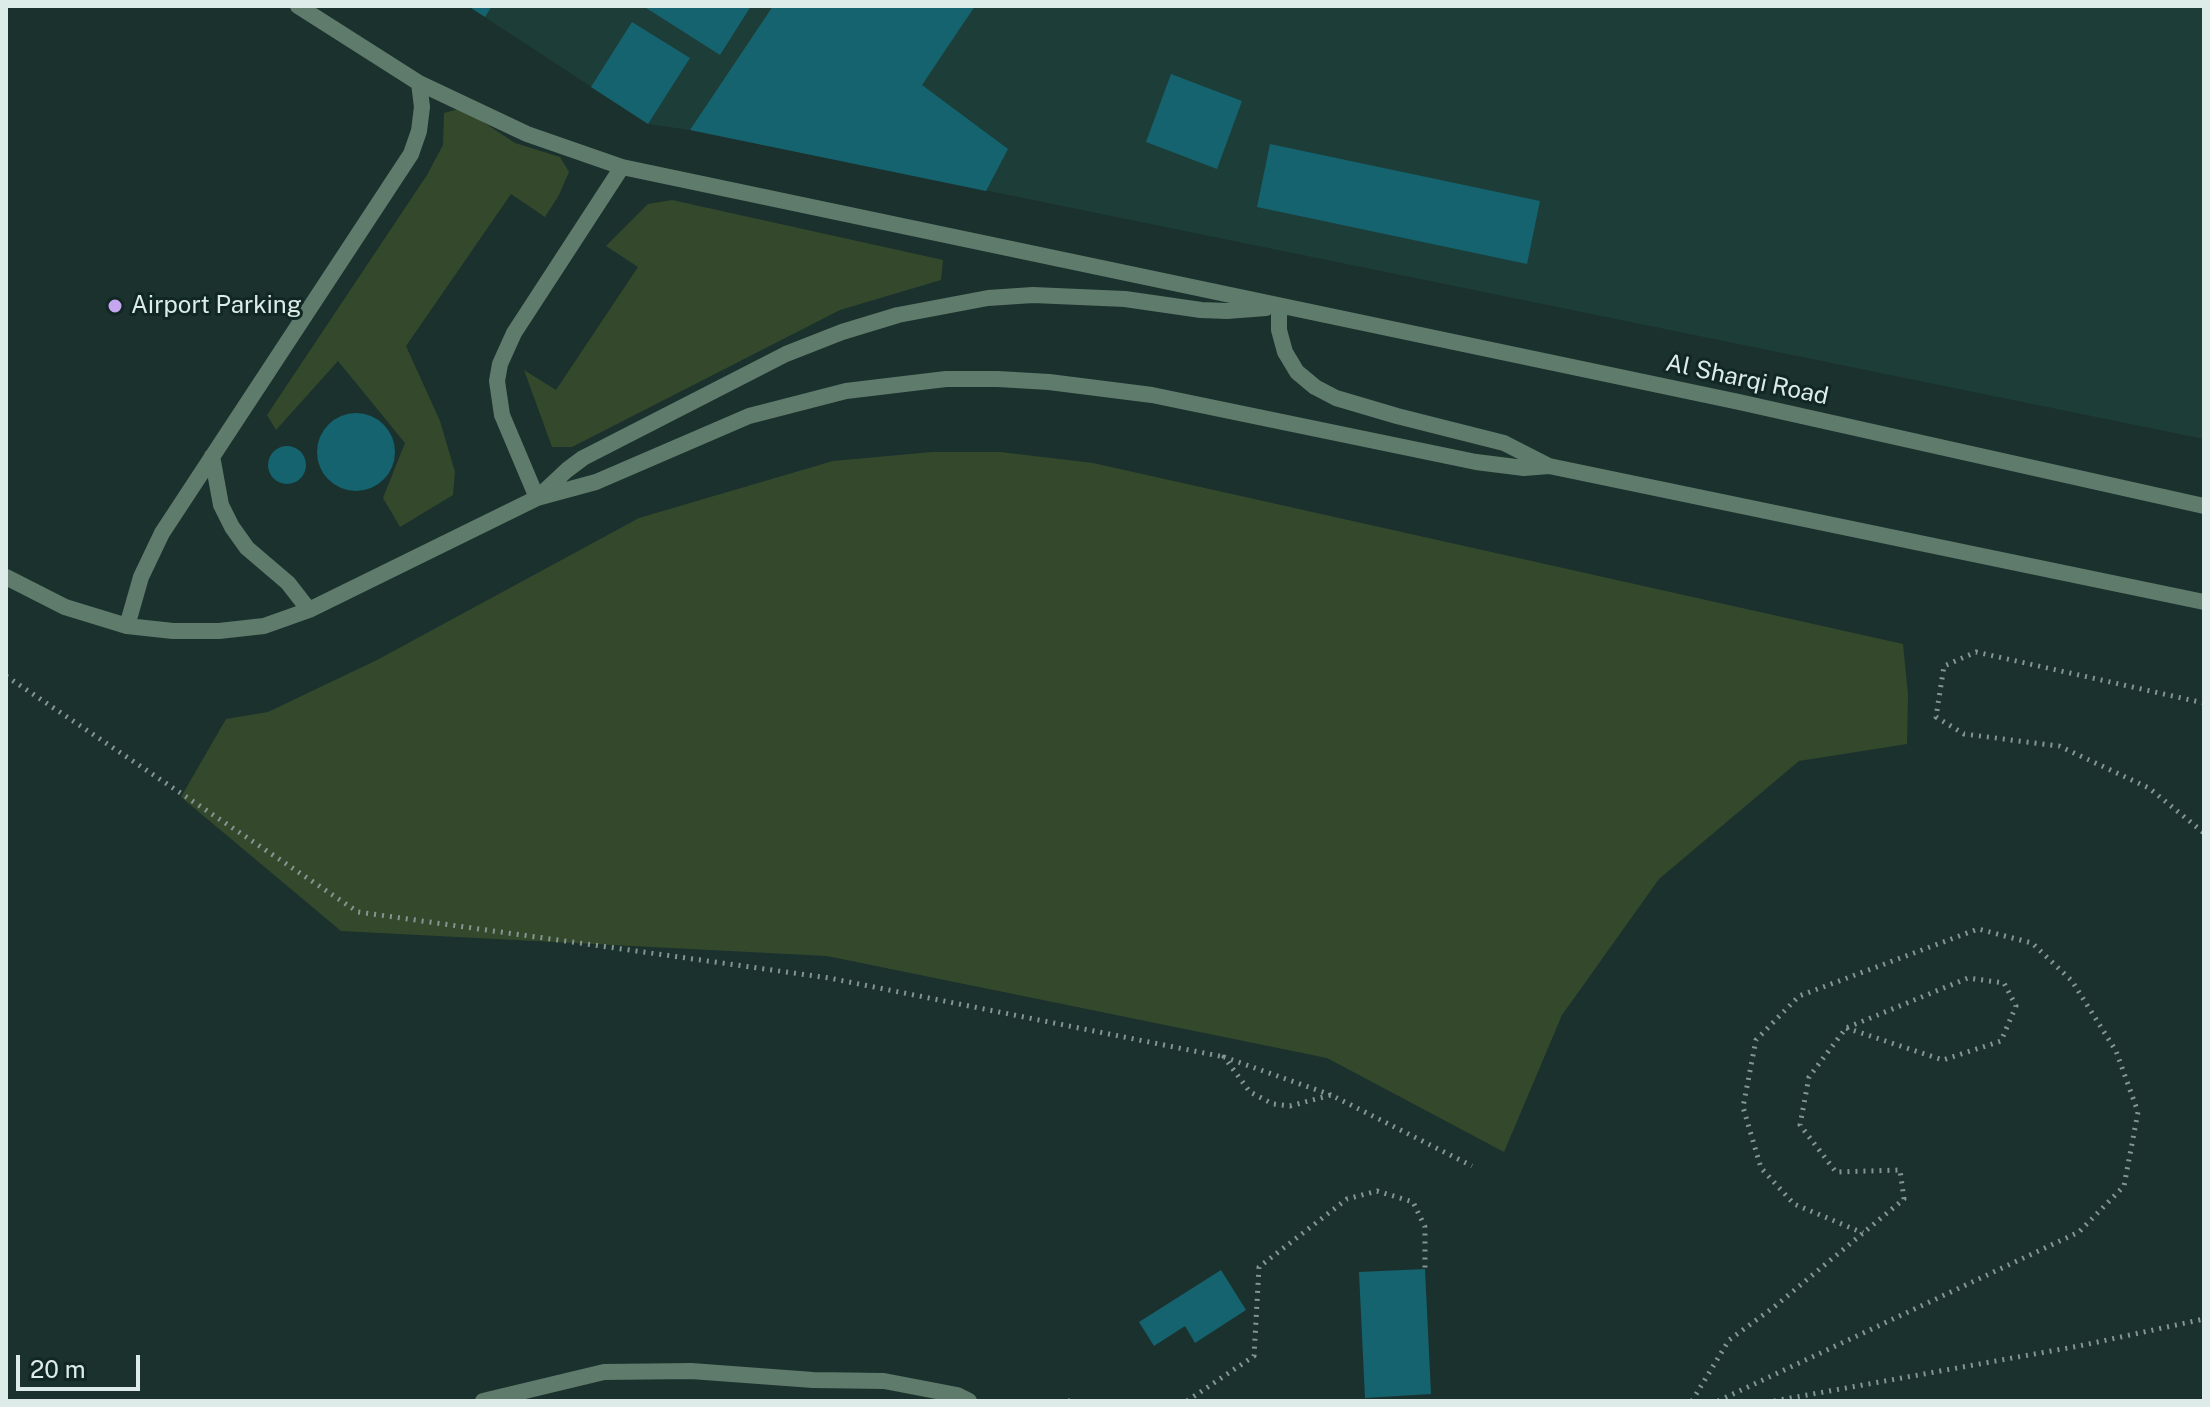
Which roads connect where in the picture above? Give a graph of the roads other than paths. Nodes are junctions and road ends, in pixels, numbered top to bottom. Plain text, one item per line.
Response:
1 (298, 6) edge
2 (419, 83) junction
3 (622, 167) junction
4 (1279, 306) junction
5 (212, 456) junction
6 (1549, 466) junction
7 (537, 498) junction
8 (2204, 506) edge
9 (6, 577) edge
10 (2204, 602) edge
11 (309, 610) junction
12 (127, 626) junction
13 (483, 1401) edge
14 (969, 1401) edge

1 - 2 street, Al Sharqi Road
2 - 3 street, Al Sharqi Road
2 - 5 street
3 - 4 street, Al Sharqi Road
3 - 7 street
4 - 6 street
4 - 7 street
4 - 8 street, Al Sharqi Road
5 - 11 street
5 - 12 street
6 - 7 street
6 - 10 street
7 - 11 street
9 - 12 street
11 - 12 street
13 - 14 street

